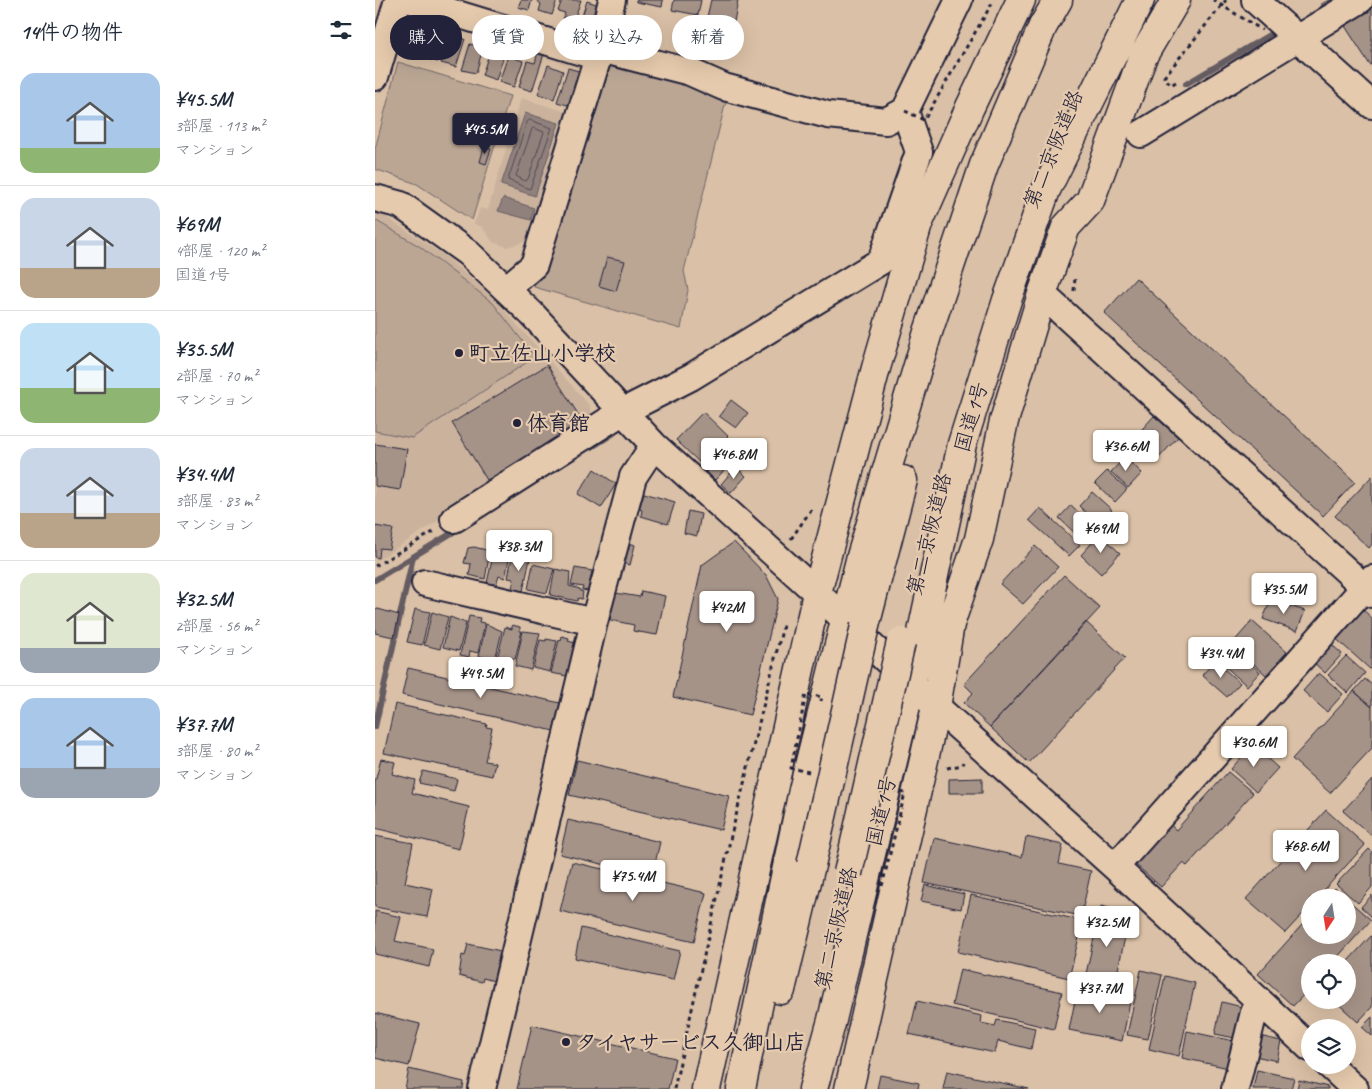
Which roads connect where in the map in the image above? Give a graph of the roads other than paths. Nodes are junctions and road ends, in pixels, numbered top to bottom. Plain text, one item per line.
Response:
1 (397, 0) edge
2 (411, 0) edge
3 (612, 0) edge
4 (959, 0) edge
5 (1021, 0) edge
6 (1058, 0) edge
7 (1076, 0) edge
8 (1122, 0) edge
9 (1141, 0) edge
10 (1175, 0) edge
11 (1255, 0) edge
12 (1360, 0) edge
13 (608, 15) edge
14 (1297, 38) junction
15 (554, 40) edge
16 (597, 60) edge
17 (633, 60) edge
18 (375, 77) edge
19 (1372, 105) edge
20 (905, 111) junction
21 (1141, 134) dead end
22 (375, 198) edge
23 (1066, 227) junction
24 (506, 288) junction
25 (1042, 294) junction
26 (928, 332) junction
27 (876, 368) junction
28 (622, 412) junction
29 (962, 444) junction
30 (654, 445) junction
31 (455, 519) road end
32 (425, 583) dead end
33 (1370, 587) edge
34 (817, 592) junction
35 (594, 622) junction
36 (846, 622) junction
37 (950, 624) junction
38 (911, 684) junction
39 (936, 707) junction
40 (1115, 867) junction
41 (1257, 1000) junction
42 (758, 1012) junction
43 (832, 1020) junction
44 (1301, 1040) edge
45 (714, 1049) junction
46 (1339, 1074) edge
47 (482, 1089) edge
48 (706, 1089) edge
49 (741, 1089) edge
50 (758, 1089) edge
51 (799, 1089) edge
52 (813, 1089) edge
53 (825, 1089) edge
54 (849, 1089) edge
55 (1235, 1089) edge
56 (1355, 1089) edge

1 - 18 street
2 - 15 street
3 - 13 street
4 - 20 street
5 - 27 highway
6 - 26 highway
7 - 50 highway, 第二京阪道路, bridge
8 - 51 highway, 第二京阪道路, bridge
9 - 23 highway
9 - 29 highway, 国道1号
10 - 23 highway
11 - 14 street
12 - 14 street
14 - 19 street
14 - 21 street
16 - 24 street
17 - 20 street
20 - 28 street
22 - 24 street
23 - 25 highway
24 - 28 street
25 - 33 street
25 - 37 highway
26 - 27 highway
26 - 36 highway
27 - 34 highway
28 - 30 street
28 - 31 street
29 - 37 highway
29 - 38 highway, 国道1号
30 - 34 street
30 - 35 street
32 - 35 street
33 - 40 street
34 - 36 street
34 - 45 highway
35 - 47 street
36 - 38 street
36 - 42 highway
37 - 39 highway
38 - 39 street
38 - 43 highway, 国道1号
39 - 40 street
39 - 54 highway
40 - 41 street
41 - 44 street
41 - 55 street
42 - 45 highway
42 - 49 highway
43 - 52 highway, 国道1号
43 - 53 highway
45 - 48 highway
46 - 56 street

